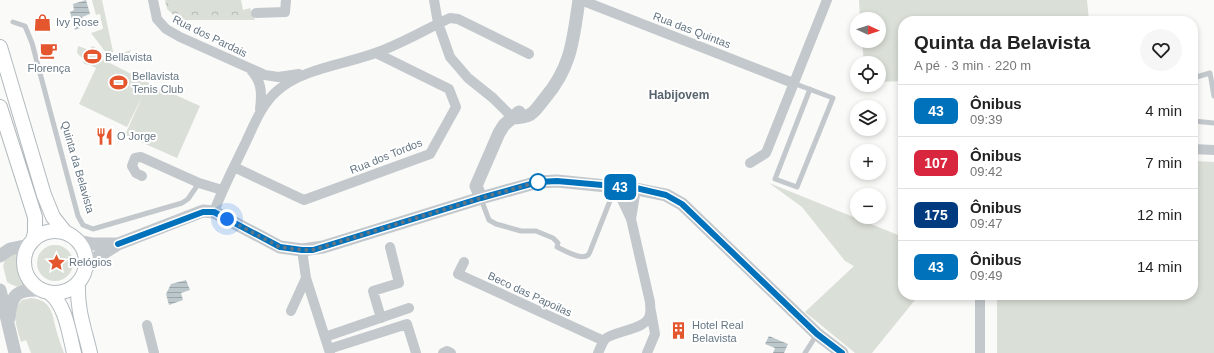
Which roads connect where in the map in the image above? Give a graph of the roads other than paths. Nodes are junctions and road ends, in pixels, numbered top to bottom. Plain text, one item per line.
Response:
1 (153, 0) edge
2 (286, 0) edge
3 (434, 0) edge
4 (580, 0) edge
5 (827, 1) edge
6 (256, 13) dead end
7 (12, 22) dead end
8 (438, 23) junction
9 (0, 47) edge
10 (376, 53) junction
11 (529, 54) dead end
12 (251, 70) junction
13 (308, 73) junction
14 (1198, 77) edge
15 (793, 83) junction
16 (810, 90) junction
17 (1214, 96) edge
18 (0, 107) edge
19 (260, 113) junction
20 (512, 118) junction
21 (1198, 122) edge
22 (1214, 123) edge
23 (1198, 149) edge
24 (1214, 150) edge
25 (750, 163) dead end
26 (234, 167) junction
27 (142, 176) dead end
28 (199, 183) junction
29 (616, 187) junction
30 (636, 188) junction
31 (222, 190) junction
32 (481, 198) junction
33 (214, 212) junction
34 (632, 219) junction
35 (65, 232) junction
36 (78, 241) junction
37 (31, 243) junction
38 (118, 244) junction
39 (390, 247) dead end
40 (3, 250) edge
41 (302, 250) junction
42 (464, 262) dead end
43 (81, 277) junction
44 (306, 278) junction
45 (0, 284) edge
46 (0, 290) edge
47 (46, 292) junction
48 (19, 293) junction
49 (980, 300) edge
50 (650, 302) junction
51 (409, 308) dead end
52 (291, 311) dead end
53 (381, 318) junction
54 (7, 322) junction
55 (147, 325) dead end
56 (817, 334) junction
57 (325, 337) junction
58 (604, 340) junction
59 (330, 351) edge
60 (15, 353) edge
61 (74, 353) edge
62 (90, 353) edge
63 (154, 353) edge
64 (416, 353) edge
65 (443, 353) edge
66 (451, 353) edge
67 (598, 353) edge
68 (647, 353) edge
69 (805, 353) edge
70 (842, 353) edge
71 (980, 353) edge

1 - 12 street, Rua dos Pardais
2 - 6 street
3 - 8 street
4 - 15 street, Rua das Quintas
4 - 20 street
5 - 15 street
7 - 28 lane, Quinta da Belavista
8 - 10 street
8 - 11 street
8 - 20 street
9 - 35 main road
10 - 13 street
10 - 26 street, Rua dos Tordos
12 - 13 street, Rua dos Pardais
12 - 19 street
13 - 19 street
14 - 17 lane
15 - 16 lane
15 - 25 street
16 - 16 lane
18 - 37 main road
19 - 26 street
20 - 32 street
21 - 22 lane
23 - 24 street
26 - 31 street
27 - 28 street
28 - 31 street
29 - 30 street
29 - 32 street
29 - 32 lane
29 - 34 street
30 - 34 street
30 - 56 street
31 - 33 street
32 - 41 street
33 - 38 street
33 - 41 street
34 - 50 street
35 - 36 main road
35 - 37 main road
36 - 38 street
36 - 43 main road
37 - 40 street
37 - 47 main road
38 - 43 street
39 - 53 street
41 - 44 street
42 - 58 street, Beco das Papoilas
43 - 47 main road
43 - 62 main road
44 - 52 street
44 - 57 street
45 - 48 street
46 - 54 street
47 - 48 street
47 - 61 main road
48 - 54 street
49 - 71 street
50 - 58 street
50 - 68 street
51 - 53 street
53 - 57 street
54 - 60 street
55 - 63 street
56 - 69 lane
56 - 70 street
57 - 59 street
58 - 67 street
59 - 64 street
65 - 66 street

